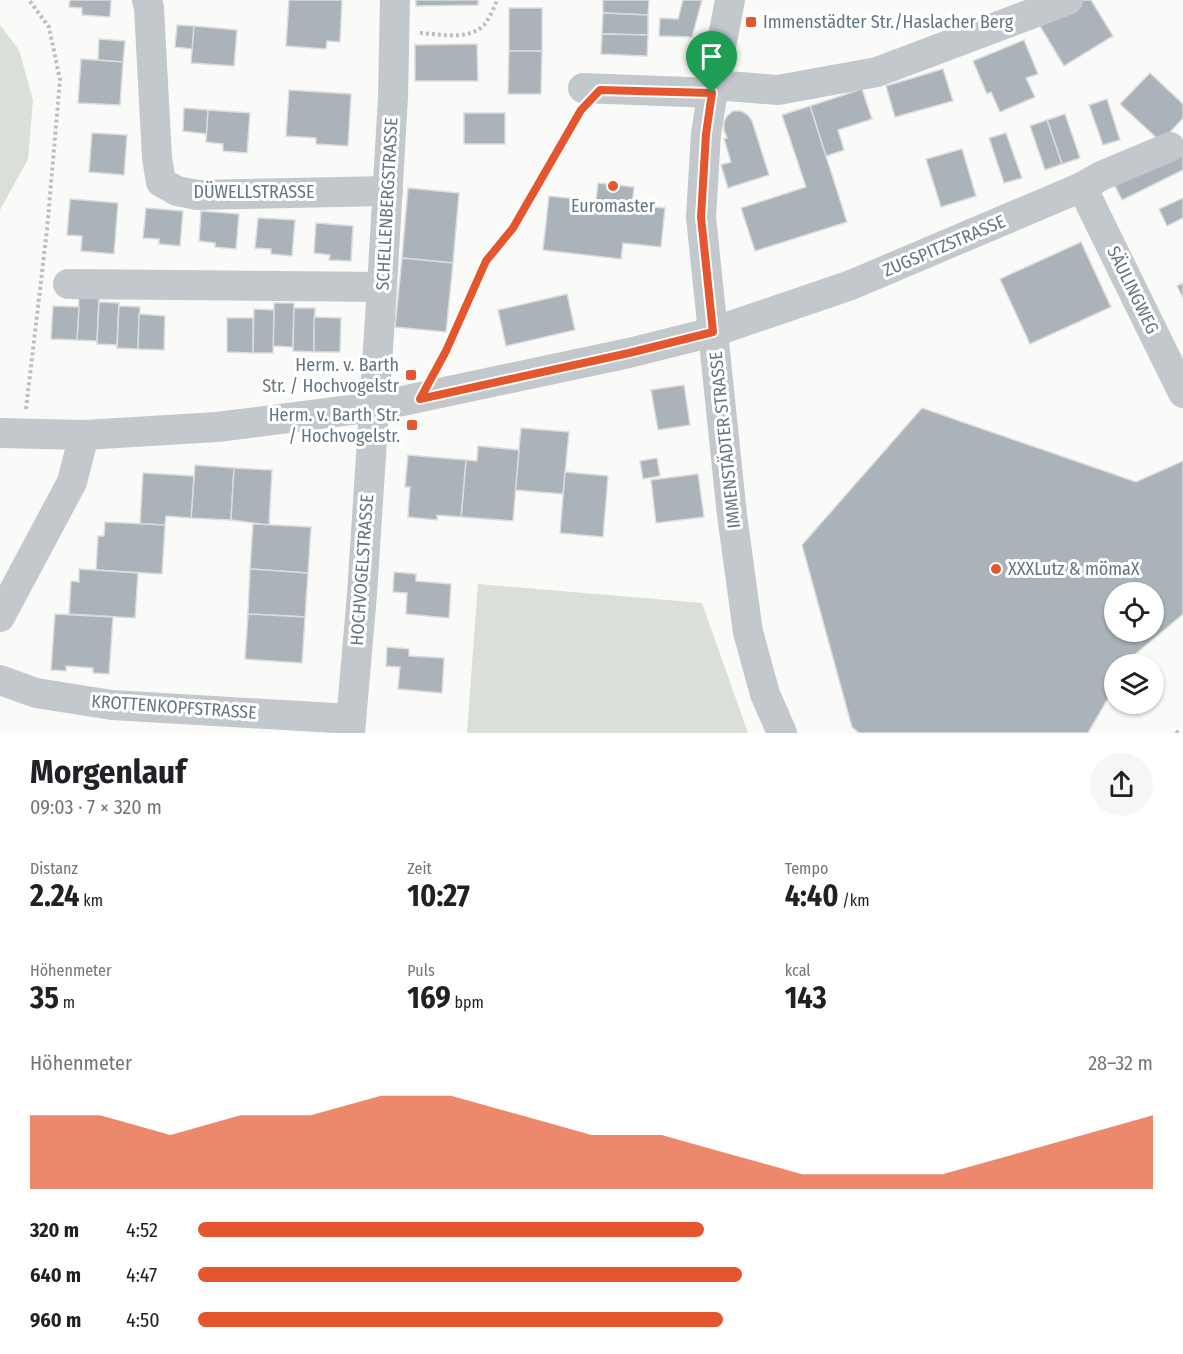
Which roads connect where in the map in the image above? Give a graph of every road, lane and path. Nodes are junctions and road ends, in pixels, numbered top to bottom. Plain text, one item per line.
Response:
1 (29, 0) edge
2 (147, 0) edge
3 (395, 0) edge
4 (497, 0) edge
5 (730, 0) edge
6 (1068, 0) edge
7 (414, 32) dead end
8 (592, 89) joint
9 (713, 89) junction
10 (1170, 147) dead end
11 (1082, 187) junction
12 (388, 190) junction
13 (68, 284) dead end
14 (382, 287) junction
15 (713, 332) junction
16 (1183, 393) edge
17 (420, 399) junction
18 (374, 407) junction
19 (11, 433) edge
20 (84, 435) junction
21 (0, 617) edge
22 (0, 680) edge
23 (350, 726) edge
24 (782, 733) edge

1 - 19 path
2 - 12 street, DÜWELLSTRASSE
3 - 12 street, SCHELLENBERGSTRASSE
4 - 7 path
5 - 9 street, IMMENSTÄDTER STRASSE
6 - 9 street
8 - 9 street
8 - 17 path
9 - 15 street, IMMENSTÄDTER STRASSE
10 - 11 street, ZUGSPITZSTRASSE
11 - 15 street, ZUGSPITZSTRASSE
11 - 16 street, SÄULINGWEG
12 - 14 street, SCHELLENBERGSTRASSE
13 - 14 street
14 - 18 street, SCHELLENBERGSTRASSE
15 - 17 street, ZUGSPITZSTRASSE
15 - 24 street, IMMENSTÄDTER STRASSE
17 - 18 street, ZUGSPITZSTRASSE
18 - 20 street, ZUGSPITZSTRASSE
18 - 23 street, HOCHVOGELSTRASSE
19 - 20 street, ZUGSPITZSTRASSE
20 - 21 street
22 - 23 street, KROTTENKOPFSTRASSE

